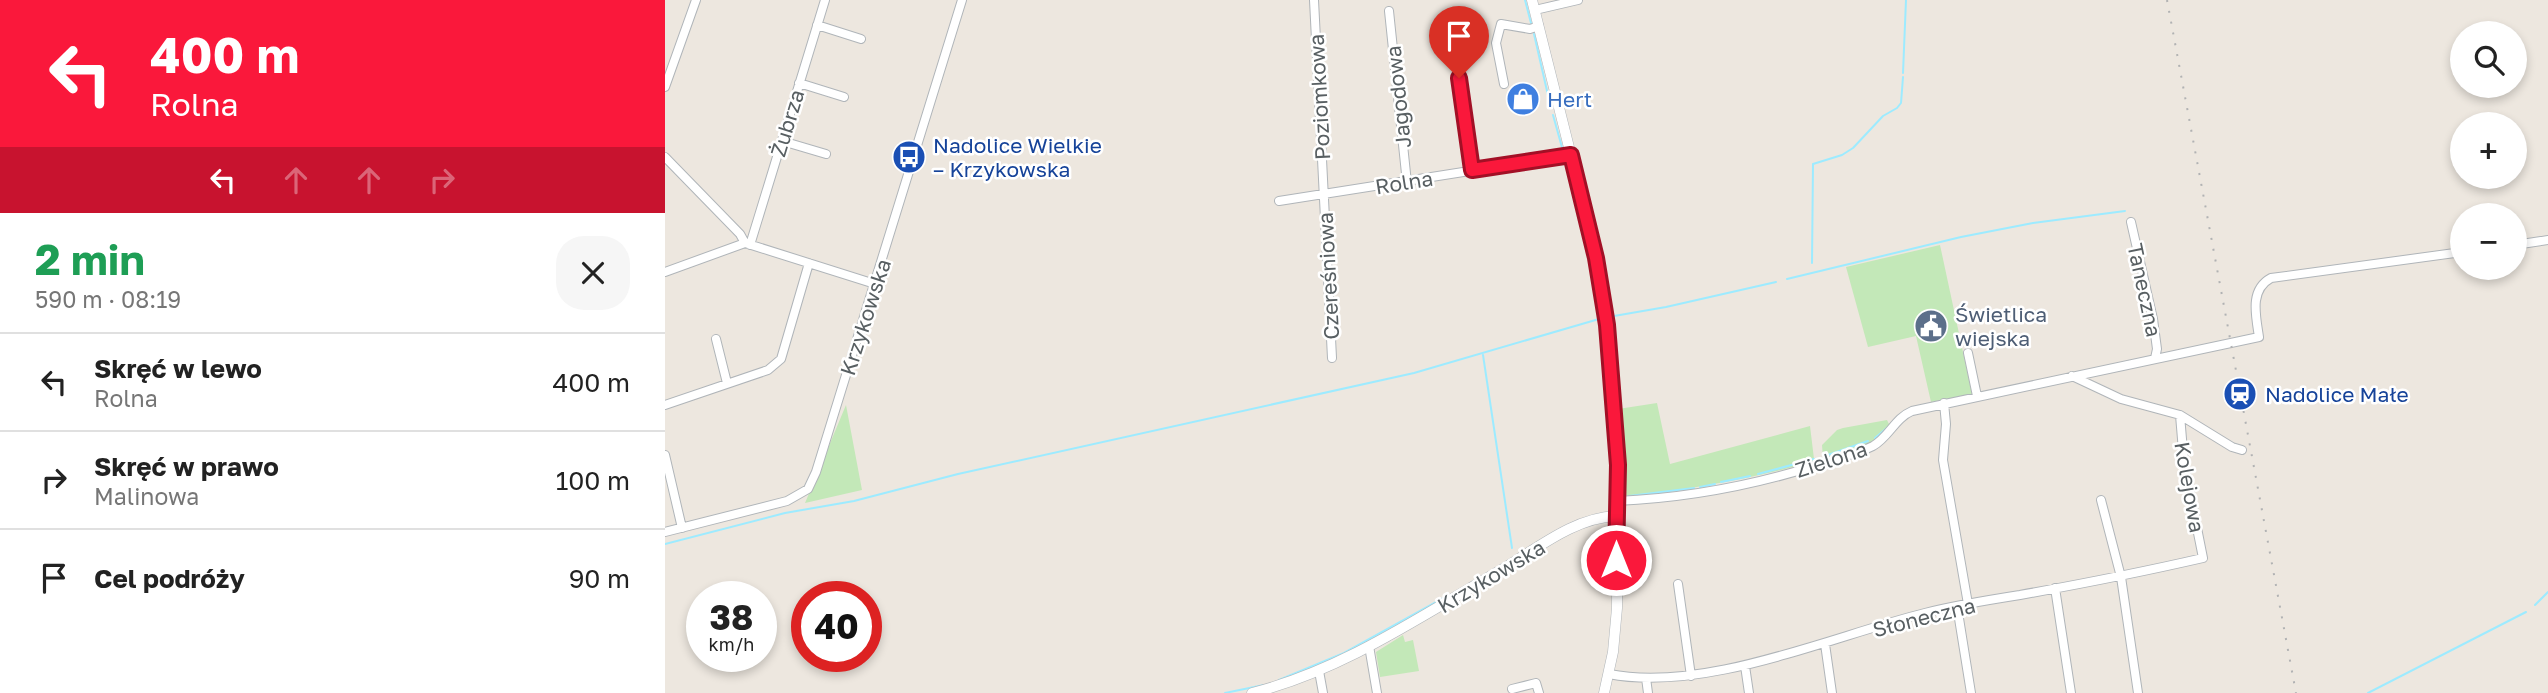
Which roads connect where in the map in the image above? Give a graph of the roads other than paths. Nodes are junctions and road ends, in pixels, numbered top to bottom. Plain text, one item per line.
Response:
1 (697, 0) edge
2 (825, 0) edge
3 (962, 0) edge
4 (1314, 0) edge
5 (1578, 0) edge
6 (1533, 5) edge
7 (1389, 11) dead end
8 (817, 25) junction
9 (1539, 26) junction
10 (1453, 30) dead end
11 (861, 39) dead end
12 (799, 83) junction
13 (1504, 84) dead end
14 (665, 87) edge
15 (844, 97) dead end
16 (782, 141) junction
17 (1570, 152) junction
18 (826, 154) dead end
19 (665, 157) edge
20 (1472, 170) junction
21 (1407, 183) junction
22 (1324, 194) junction
23 (1279, 201) dead end
24 (2131, 222) dead end
25 (2548, 240) edge
26 (2527, 243) edge
27 (747, 244) junction
28 (2450, 254) edge
29 (809, 264) junction
30 (665, 272) edge
31 (875, 284) junction
32 (716, 339) dead end
33 (1968, 353) dead end
34 (1332, 358) dead end
35 (2155, 358) junction
36 (2071, 376) junction
37 (727, 383) junction
38 (1977, 396) junction
39 (1944, 404) junction
40 (665, 405) edge
41 (2180, 415) junction
42 (2242, 450) dead end
43 (665, 455) edge
44 (2101, 500) dead end
45 (1617, 501) junction
46 (1616, 516) junction
47 (682, 528) junction
48 (665, 532) edge
49 (2203, 558) joint
50 (2121, 577) junction
51 (1678, 584) dead end
52 (2055, 588) junction
53 (1968, 604) junction
54 (1957, 606) junction
55 (1825, 644) junction
56 (1369, 646) junction
57 (1745, 666) junction
58 (1319, 671) junction
59 (1609, 674) junction
60 (1691, 676) junction
61 (1646, 678) junction
62 (1512, 689) dead end
63 (1252, 693) edge
64 (1323, 693) edge
65 (1377, 693) edge
66 (1539, 693) edge
67 (1604, 693) edge
68 (1648, 693) edge
69 (1749, 693) edge
70 (1832, 693) edge
71 (1971, 693) edge
72 (2071, 693) edge
73 (2138, 693) edge

1 - 14 street
2 - 8 street, Żubrza
3 - 31 street, Krzykowska
4 - 22 street, Poziomkowa
5 - 6 street
6 - 9 street
7 - 21 street, Jagodowa
8 - 11 street
8 - 12 street, Żubrza
9 - 13 street
9 - 17 street
10 - 20 street
12 - 15 street
12 - 16 street, Żubrza
16 - 18 street
16 - 27 street, Żubrza
17 - 20 street, Rolna
17 - 45 street
19 - 27 street
20 - 21 street, Rolna
21 - 22 street, Rolna
22 - 23 street, Rolna
22 - 34 street, Czereśniowa
24 - 35 street, Taneczna
25 - 26 street
27 - 29 street
27 - 30 street
28 - 35 street, Zielona
29 - 31 street
29 - 37 street
31 - 47 street, Krzykowska
32 - 37 street
33 - 38 street
35 - 36 street, Zielona
36 - 38 street, Zielona
36 - 41 street
37 - 40 street
38 - 39 street, Zielona
39 - 45 street, Zielona
39 - 53 street
41 - 42 street
41 - 49 street, Kolejowa
43 - 47 street
44 - 50 street
45 - 46 street
46 - 56 street, Krzykowska
46 - 59 street
47 - 48 street, Krzykowska
49 - 50 street, Słoneczna
50 - 52 street, Słoneczna
50 - 73 street
51 - 60 street
52 - 53 street, Słoneczna
52 - 72 street
53 - 54 street, Słoneczna
54 - 55 street, Słoneczna
54 - 71 street
55 - 57 street, Słoneczna
55 - 70 street
56 - 58 street, Krzykowska
56 - 65 street
57 - 60 street, Słoneczna
57 - 69 street
58 - 63 street, Krzykowska
58 - 64 street
59 - 61 street, Słoneczna
59 - 67 street
60 - 61 street, Słoneczna
61 - 68 street
62 - 66 street

